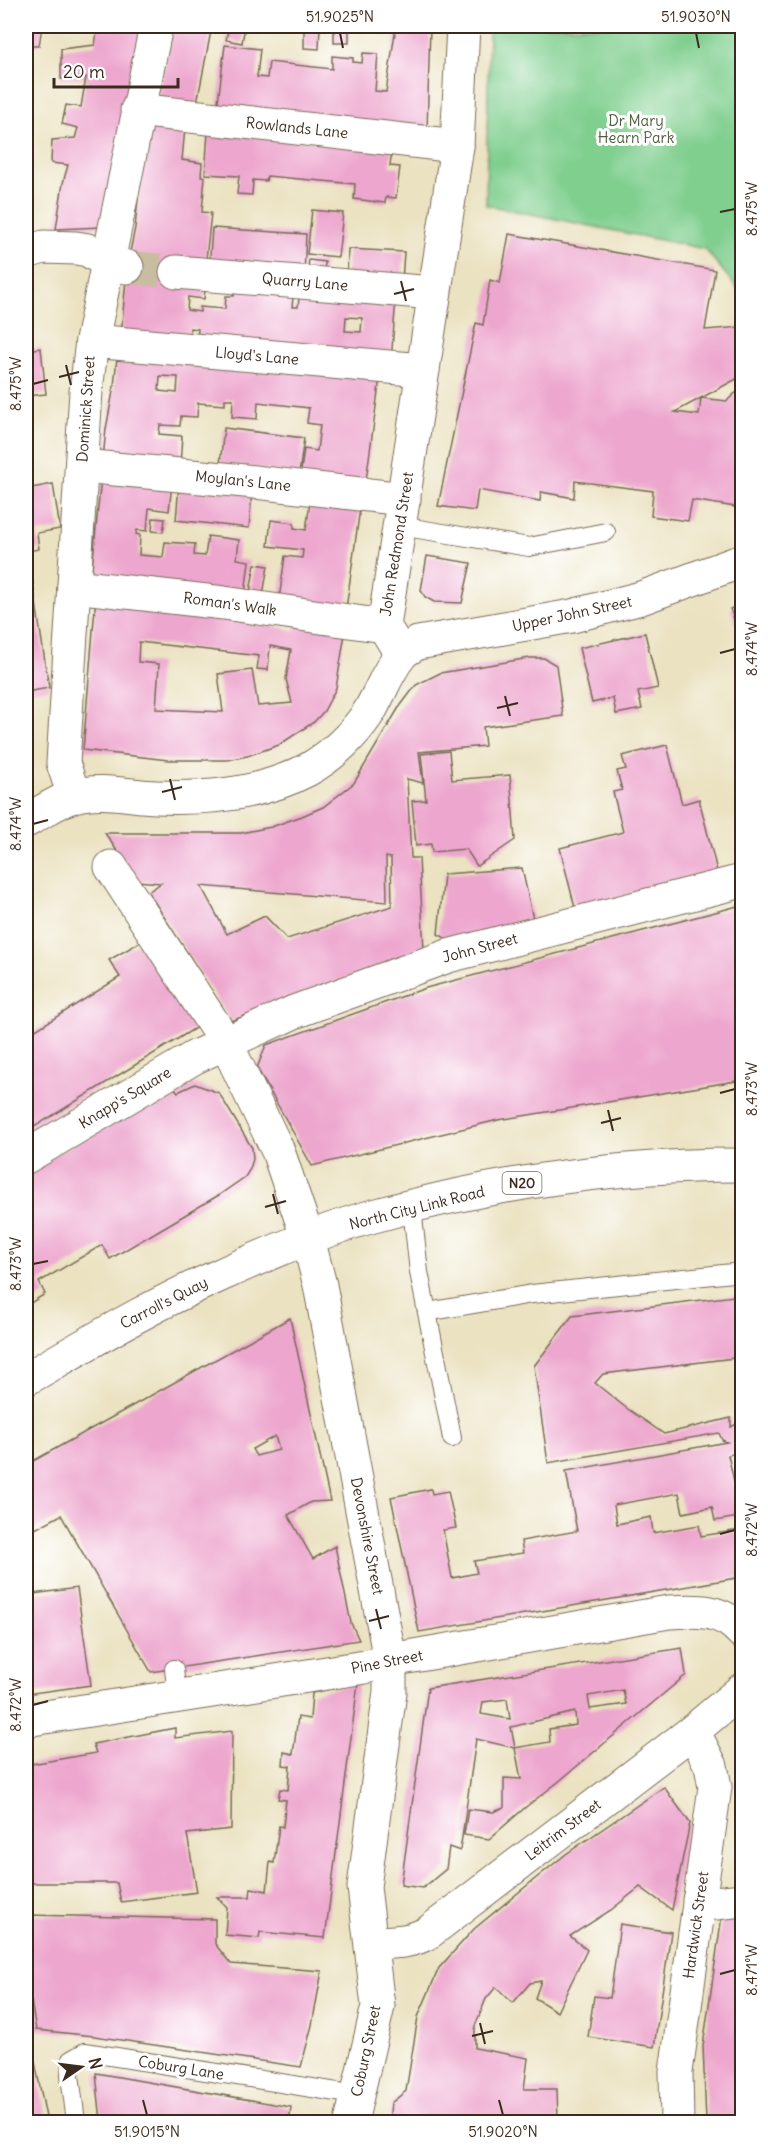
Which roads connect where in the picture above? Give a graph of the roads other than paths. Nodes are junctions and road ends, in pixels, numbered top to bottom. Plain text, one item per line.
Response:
1 (156, 26) edge
2 (463, 26) edge
3 (137, 110) junction
4 (457, 146) junction
5 (26, 252) edge
6 (118, 265) junction
7 (176, 272) tunnel mouth
8 (434, 292) junction
9 (92, 341) junction
10 (423, 370) junction
11 (82, 466) junction
12 (402, 513) junction
13 (606, 532) dead end
14 (742, 561) edge
15 (74, 586) junction
16 (384, 626) junction
17 (400, 654) junction
18 (74, 796) junction
19 (26, 821) edge
20 (111, 867) dead end
21 (742, 880) edge
22 (226, 1043) junction
23 (26, 1157) edge
24 (742, 1165) edge
25 (412, 1208) junction
26 (308, 1239) junction
27 (742, 1272) edge
28 (427, 1312) junction
29 (26, 1379) edge
30 (452, 1437) dead end
31 (742, 1632) edge
32 (390, 1660) junction
33 (742, 1690) edge
34 (26, 1720) edge
35 (693, 1731) junction
36 (699, 1900) junction
37 (742, 1900) edge
38 (371, 1942) junction
39 (354, 2109) edge
40 (76, 2122) edge
41 (677, 2122) edge

1 - 3 main road, Dominick Street
2 - 4 main road, John Redmond Street
3 - 4 main road, Rowlands Lane
3 - 6 main road, Dominick Street
4 - 8 main road, John Redmond Street
5 - 6 main road
6 - 9 main road, Dominick Street
7 - 8 main road, Quarry Lane
8 - 10 main road, John Redmond Street
9 - 10 main road, Lloyd's Lane
9 - 11 main road, Dominick Street
10 - 12 main road, John Redmond Street
11 - 12 main road, Moylan's Lane
11 - 15 main road, Dominick Street
12 - 13 lane
12 - 16 main road, John Redmond Street
14 - 17 main road, Upper John Street
15 - 16 main road, Roman's Walk
15 - 18 main road, Dominick Street
16 - 17 main road, John Redmond Street
17 - 18 main road
18 - 19 main road
20 - 22 main road, Devonshire Street
21 - 22 main road, John Street
22 - 23 main road, Knapp's Square
22 - 26 main road, Devonshire Street
24 - 25 main road, North City Link Road / N20
25 - 26 main road, North City Link Road / N20
25 - 28 lane
26 - 29 main road, Carroll's Quay / N20
26 - 32 main road, Devonshire Street
27 - 28 lane
28 - 30 lane
31 - 32 main road, Pine Street
32 - 34 main road, Pine Street
32 - 38 main road, Devonshire Street
33 - 35 main road, Leitrim Street
35 - 36 main road, Hardwick Street
35 - 38 main road, Leitrim Street
36 - 37 main road
36 - 41 main road, Hardwick Street
38 - 39 main road, Coburg Street
39 - 40 lane, Coburg Lane

